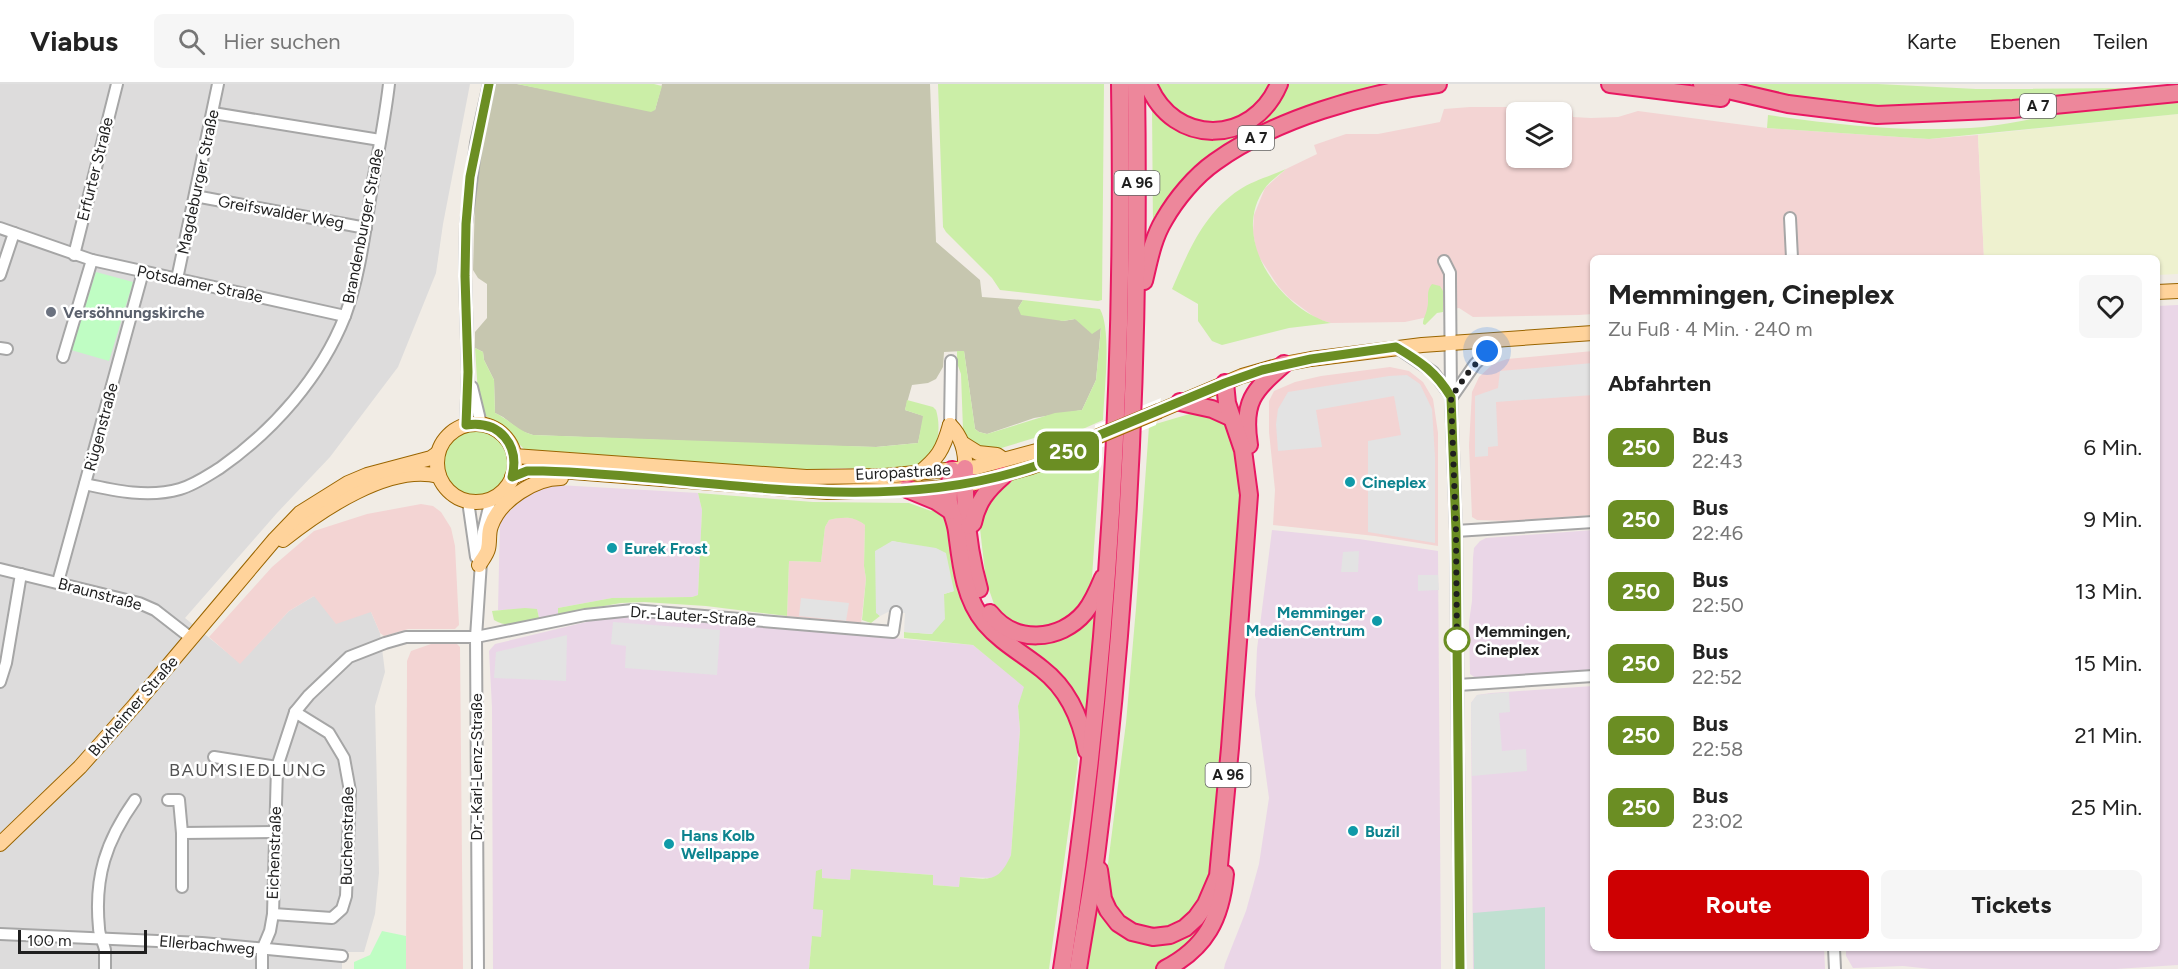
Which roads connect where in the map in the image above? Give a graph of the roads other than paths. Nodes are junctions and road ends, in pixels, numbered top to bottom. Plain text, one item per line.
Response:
1 (117, 84) edge
2 (218, 84) edge
3 (389, 84) edge
4 (489, 84) edge
5 (1116, 84) edge
6 (1120, 84) edge
7 (1136, 84) edge
8 (1148, 84) edge
9 (1279, 84) edge
10 (1438, 84) edge
11 (1610, 84) edge
12 (1702, 84) edge
13 (2178, 93) edge
14 (1788, 104) junction
15 (213, 113) junction
16 (1121, 115) junction
17 (380, 140) junction
18 (195, 196) junction
19 (1790, 218) dead end
20 (0, 228) edge
21 (366, 228) junction
22 (14, 233) junction
23 (74, 255) junction
24 (1792, 255) edge
25 (92, 261) junction
26 (1443, 261) dead end
27 (143, 272) junction
28 (0, 275) edge
29 (177, 279) junction
30 (1134, 281) junction
31 (2178, 291) edge
32 (2160, 292) edge
33 (345, 316) junction
34 (1128, 326) junction
35 (1590, 333) edge
36 (1501, 339) junction
37 (1451, 343) junction
38 (1396, 347) junction
39 (63, 357) dead end
40 (951, 360) dead end
41 (1284, 364) junction
42 (468, 372) junction
43 (1225, 383) junction
44 (1451, 397) junction
45 (1180, 402) junction
46 (1239, 421) junction
47 (481, 424) junction
48 (466, 425) junction
49 (950, 425) junction
50 (962, 443) junction
51 (438, 453) junction
52 (514, 456) junction
53 (1004, 468) junction
54 (593, 474) junction
55 (918, 474) junction
56 (439, 476) junction
57 (512, 477) junction
58 (958, 477) junction
59 (85, 484) junction
60 (907, 489) junction
61 (491, 498) junction
62 (468, 501) junction
63 (951, 512) junction
64 (1590, 522) edge
65 (968, 527) junction
66 (1456, 531) junction
67 (258, 560) junction
68 (1108, 563) junction
69 (479, 565) junction
70 (0, 569) edge
71 (21, 574) junction
72 (58, 582) junction
73 (896, 612) dead end
74 (476, 637) junction
75 (191, 638) junction
76 (1590, 676) edge
77 (0, 682) edge
78 (1458, 685) junction
79 (295, 712) junction
80 (214, 757) dead end
81 (277, 767) junction
82 (1090, 769) junction
83 (135, 800) dead end
84 (168, 800) dead end
85 (274, 832) junction
86 (182, 833) junction
87 (0, 844) edge
88 (1097, 851) junction
89 (182, 887) dead end
90 (273, 914) junction
91 (0, 934) edge
92 (101, 939) junction
93 (262, 950) junction
94 (1834, 951) edge
95 (342, 956) dead end
96 (105, 969) edge
97 (262, 969) edge
98 (478, 969) edge
99 (1062, 969) edge
100 (1078, 969) edge
101 (1165, 969) edge
102 (1460, 969) edge
103 (1835, 969) edge

1 - 23 street, Erfurter Straße
2 - 15 street, Magdeburger Straße
3 - 17 street, Brandenburger Straße
4 - 42 street
5 - 16 highway
6 - 16 highway, A 96
7 - 30 highway, A 96
8 - 9 highway
10 - 30 highway, A 7
11 - 14 highway, A 7
12 - 14 highway, A 7
13 - 14 highway, A 7
15 - 17 street
15 - 18 street, Magdeburger Straße
16 - 30 highway, A 96
17 - 21 street, Brandenburger Straße
18 - 21 street, Greifswalder Weg
18 - 29 street, Magdeburger Straße
19 - 24 street
20 - 22 street, Potsdamer Straße
21 - 33 street, Brandenburger Straße
22 - 23 street, Potsdamer Straße
22 - 28 street
23 - 25 street, Potsdamer Straße
25 - 27 street, Potsdamer Straße
25 - 39 street
26 - 37 street
27 - 29 street, Potsdamer Straße
27 - 59 street, Rügenstraße
29 - 33 street, Potsdamer Straße
30 - 34 highway
30 - 34 highway, A 96
31 - 32 main road
33 - 59 street, Brandenburger Straße
34 - 68 highway, A 96
34 - 88 highway, A 96
35 - 36 main road, Europastraße
36 - 37 main road, Europastraße
36 - 44 street
37 - 38 main road, Europastraße
37 - 44 street
38 - 41 main road, Europastraße
38 - 44 street
40 - 49 street
41 - 43 main road, Europastraße
41 - 46 highway
42 - 47 street
42 - 48 street
43 - 45 main road, Europastraße
43 - 46 highway, A 96
44 - 66 street
45 - 46 highway
45 - 53 main road, Europastraße, bridge
46 - 88 highway, A 96
46 - 101 highway
47 - 48 main road
47 - 52 main road
48 - 51 main road
49 - 50 main road
49 - 55 main road
49 - 58 main road
50 - 53 main road
50 - 58 main road
51 - 56 main road
51 - 67 main road, Buxheimer Straße
52 - 55 main road, Europastraße
52 - 57 main road
53 - 58 main road, Europastraße
53 - 65 highway
54 - 57 main road, Europastraße
54 - 60 main road, Europastraße
54 - 69 main road
55 - 58 main road, Europastraße
56 - 62 main road
56 - 67 main road, Buxheimer Straße
57 - 61 main road
58 - 60 main road, Europastraße
58 - 63 highway, A 96
58 - 65 highway
59 - 72 street, Rügenstraße
60 - 63 highway
61 - 62 main road
61 - 69 street, Dr.-Karl-Lenz-Straße
62 - 69 street, Dr.-Karl-Lenz-Straße
63 - 82 highway, A 96
64 - 66 street
65 - 68 highway
66 - 78 street
67 - 75 main road, Buxheimer Straße
68 - 82 highway, A 96
69 - 74 street, Dr.-Karl-Lenz-Straße
70 - 71 street, Braunstraße
71 - 72 street, Braunstraße
71 - 77 street
72 - 75 street, Braunstraße
73 - 74 street, Dr.-Lauter-Straße
74 - 79 street, Eichenstraße
74 - 98 street, Dr.-Karl-Lenz-Straße
75 - 87 main road, Buxheimer Straße
76 - 78 street
78 - 102 street
79 - 81 street, Eichenstraße
79 - 90 street, Buchenstraße
80 - 81 street
81 - 85 street, Eichenstraße
82 - 99 highway, A 96
83 - 92 street
84 - 86 street
85 - 86 street
85 - 90 street, Eichenstraße
86 - 89 street
88 - 100 highway, A 96
90 - 93 street, Eichenstraße
91 - 92 street, Ellerbachweg
92 - 93 street, Ellerbachweg
92 - 96 street
93 - 95 street, Ellerbachweg
93 - 97 street, Eichenstraße
94 - 103 street

